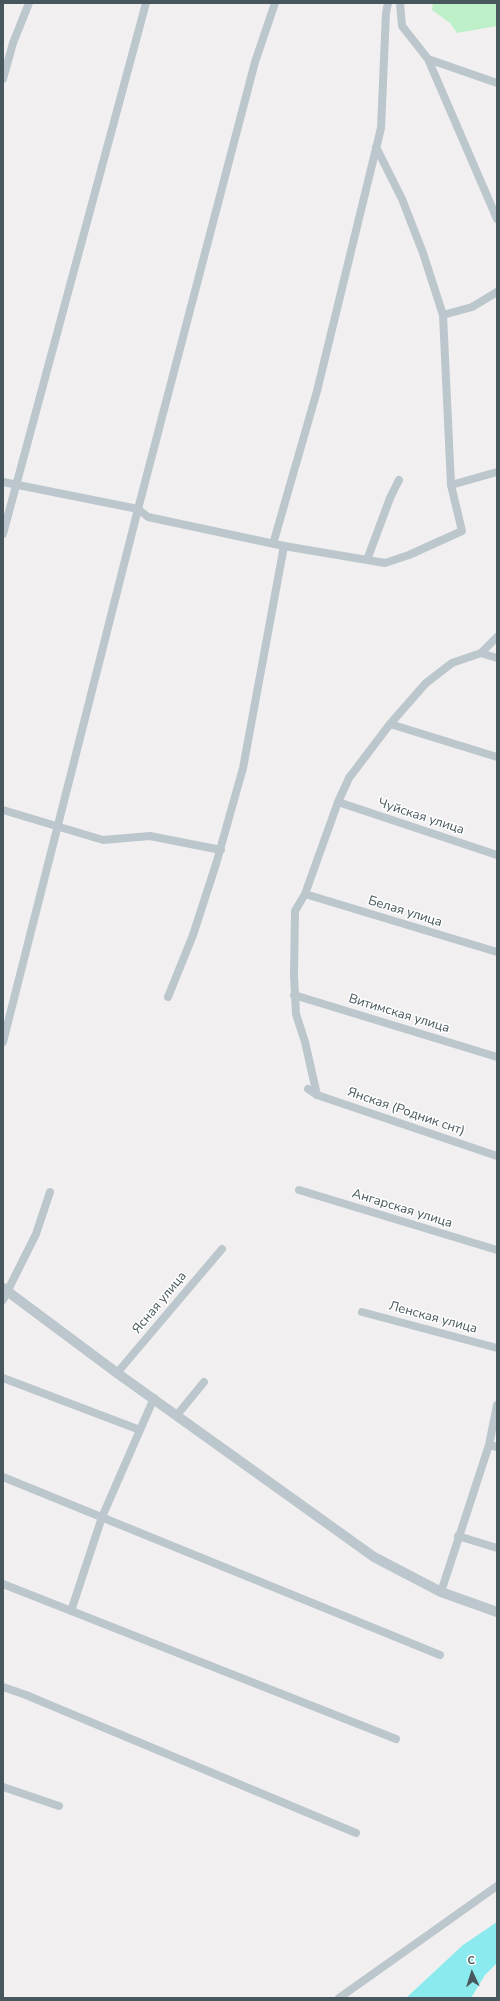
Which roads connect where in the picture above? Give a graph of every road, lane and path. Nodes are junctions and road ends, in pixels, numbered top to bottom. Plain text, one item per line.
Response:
1 (29, 3) edge
2 (146, 3) edge
3 (275, 3) edge
4 (388, 3) edge
5 (400, 3) edge
6 (428, 59) junction
7 (3, 79) edge
8 (497, 83) edge
9 (376, 147) junction
10 (497, 219) edge
11 (497, 292) edge
12 (443, 315) junction
13 (497, 472) edge
14 (399, 480) dead end
15 (3, 482) edge
16 (17, 485) junction
17 (451, 485) junction
18 (138, 509) junction
19 (3, 534) edge
20 (273, 544) junction
21 (284, 546) junction
22 (367, 560) junction
23 (497, 638) edge
24 (481, 653) junction
25 (497, 658) edge
26 (390, 724) junction
27 (497, 757) edge
28 (338, 802) junction
29 (3, 810) edge
30 (58, 826) junction
31 (221, 850) junction
32 (497, 855) edge
33 (305, 894) junction
34 (497, 952) edge
35 (294, 995) junction
36 (168, 997) dead end
37 (3, 1042) edge
38 (497, 1057) edge
39 (308, 1089) dead end
40 (317, 1095) junction
41 (497, 1156) edge
42 (299, 1190) dead end
43 (50, 1192) dead end
44 (222, 1248) dead end
45 (497, 1250) edge
46 (4, 1293) edge
47 (362, 1312) dead end
48 (497, 1348) edge
49 (117, 1373) junction
50 (3, 1378) edge
51 (204, 1382) dead end
52 (154, 1398) junction
53 (497, 1405) edge
54 (178, 1415) junction
55 (140, 1430) junction
56 (493, 1446) edge
57 (3, 1477) edge
58 (102, 1517) junction
59 (458, 1536) junction
60 (497, 1548) edge
61 (3, 1584) edge
62 (441, 1592) junction
63 (71, 1611) junction
64 (497, 1612) edge
65 (440, 1655) dead end
66 (3, 1687) edge
67 (396, 1739) dead end
68 (3, 1786) edge
69 (59, 1806) dead end
70 (356, 1834) dead end
71 (497, 1886) edge
72 (339, 1998) edge

1 - 7 street
2 - 16 street
3 - 18 street
4 - 9 street
5 - 6 street
6 - 8 street
6 - 10 street
9 - 12 street
9 - 20 street
11 - 12 street
12 - 17 street
13 - 17 street
14 - 22 street
15 - 16 street
16 - 18 street
16 - 19 street
17 - 22 street
18 - 20 street
18 - 30 street
20 - 21 street
21 - 22 street
21 - 31 street
23 - 24 street
24 - 25 street
24 - 26 street
26 - 27 street
26 - 28 street
28 - 32 street, Чуйская улица
28 - 33 street
29 - 30 street
30 - 31 street
30 - 37 street
31 - 36 street
33 - 34 street, Белая улица
33 - 35 street
35 - 38 street, Витимская улица
35 - 40 street
39 - 40 street, Янская (Родник снт)
40 - 41 street, Янская (Родник снт)
42 - 45 street, Ангарская улица
43 - 46 street
44 - 49 street, Ясная улица
46 - 49 street
47 - 48 street, Ленская улица
49 - 52 street
50 - 55 street
51 - 54 street
52 - 54 street
52 - 55 street
53 - 56 street
54 - 62 street
55 - 58 street
56 - 59 street
57 - 58 street
58 - 63 street
58 - 65 street
59 - 60 street
59 - 62 street
61 - 63 street
62 - 64 street
63 - 67 street
66 - 70 street
68 - 69 street
71 - 72 street

